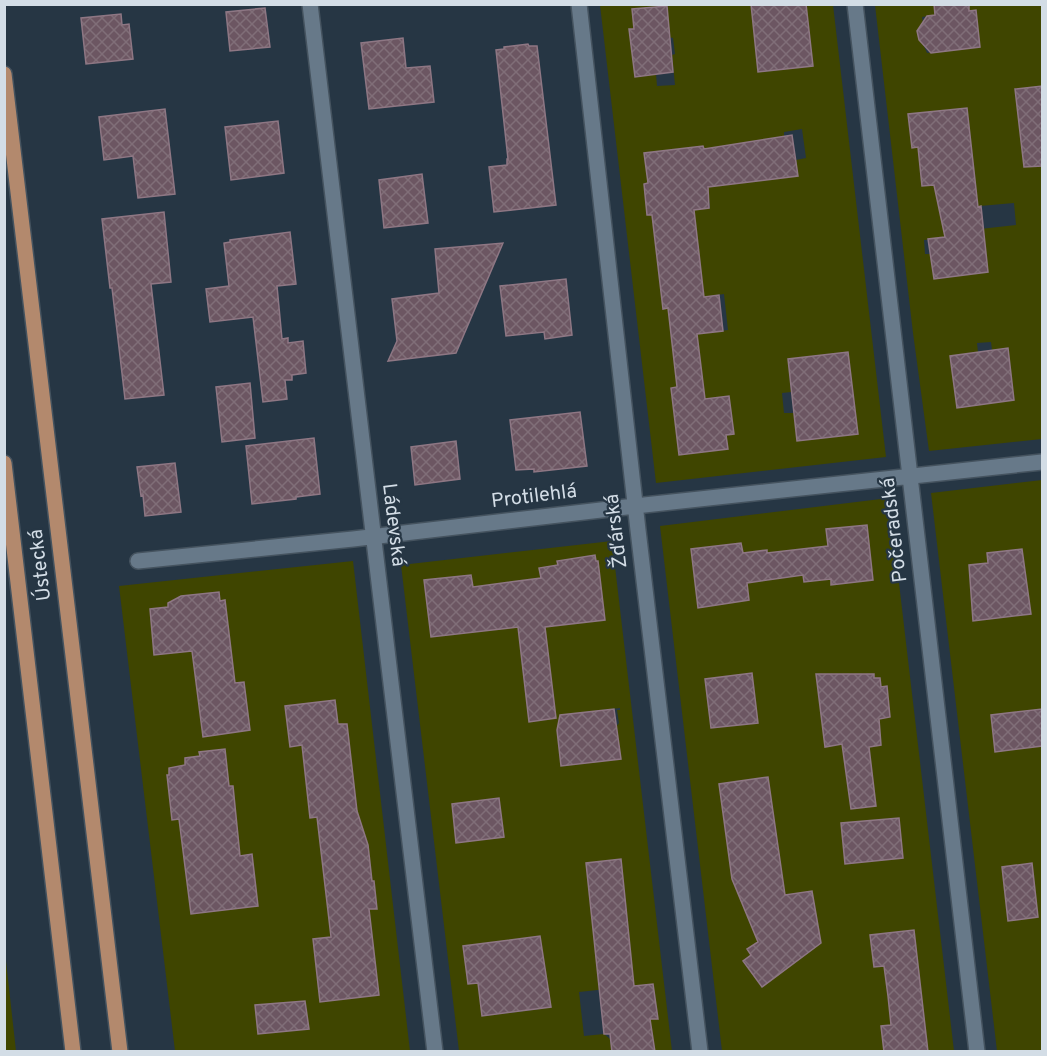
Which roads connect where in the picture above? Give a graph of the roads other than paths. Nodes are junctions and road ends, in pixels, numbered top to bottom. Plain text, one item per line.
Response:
1 (310, 4) edge
2 (579, 4) edge
3 (855, 4) edge
4 (4, 74) edge
5 (1042, 462) edge
6 (4, 463) edge
7 (910, 477) junction
8 (635, 506) junction
9 (373, 537) junction
10 (138, 561) dead end
11 (73, 1052) edge
12 (120, 1052) edge
13 (435, 1052) edge
14 (700, 1052) edge
15 (977, 1052) edge

1 - 9 street, Ládevská
2 - 8 street, Žďárská
3 - 7 street, Počeradská
4 - 12 main road, Ústecká
5 - 7 street, Protilehlá
6 - 11 main road, Ústecká
7 - 8 street, Protilehlá
7 - 15 street, Počeradská
8 - 9 street, Protilehlá
8 - 14 street, Žďárská
9 - 10 street, Protilehlá
9 - 13 street, Ládevská

